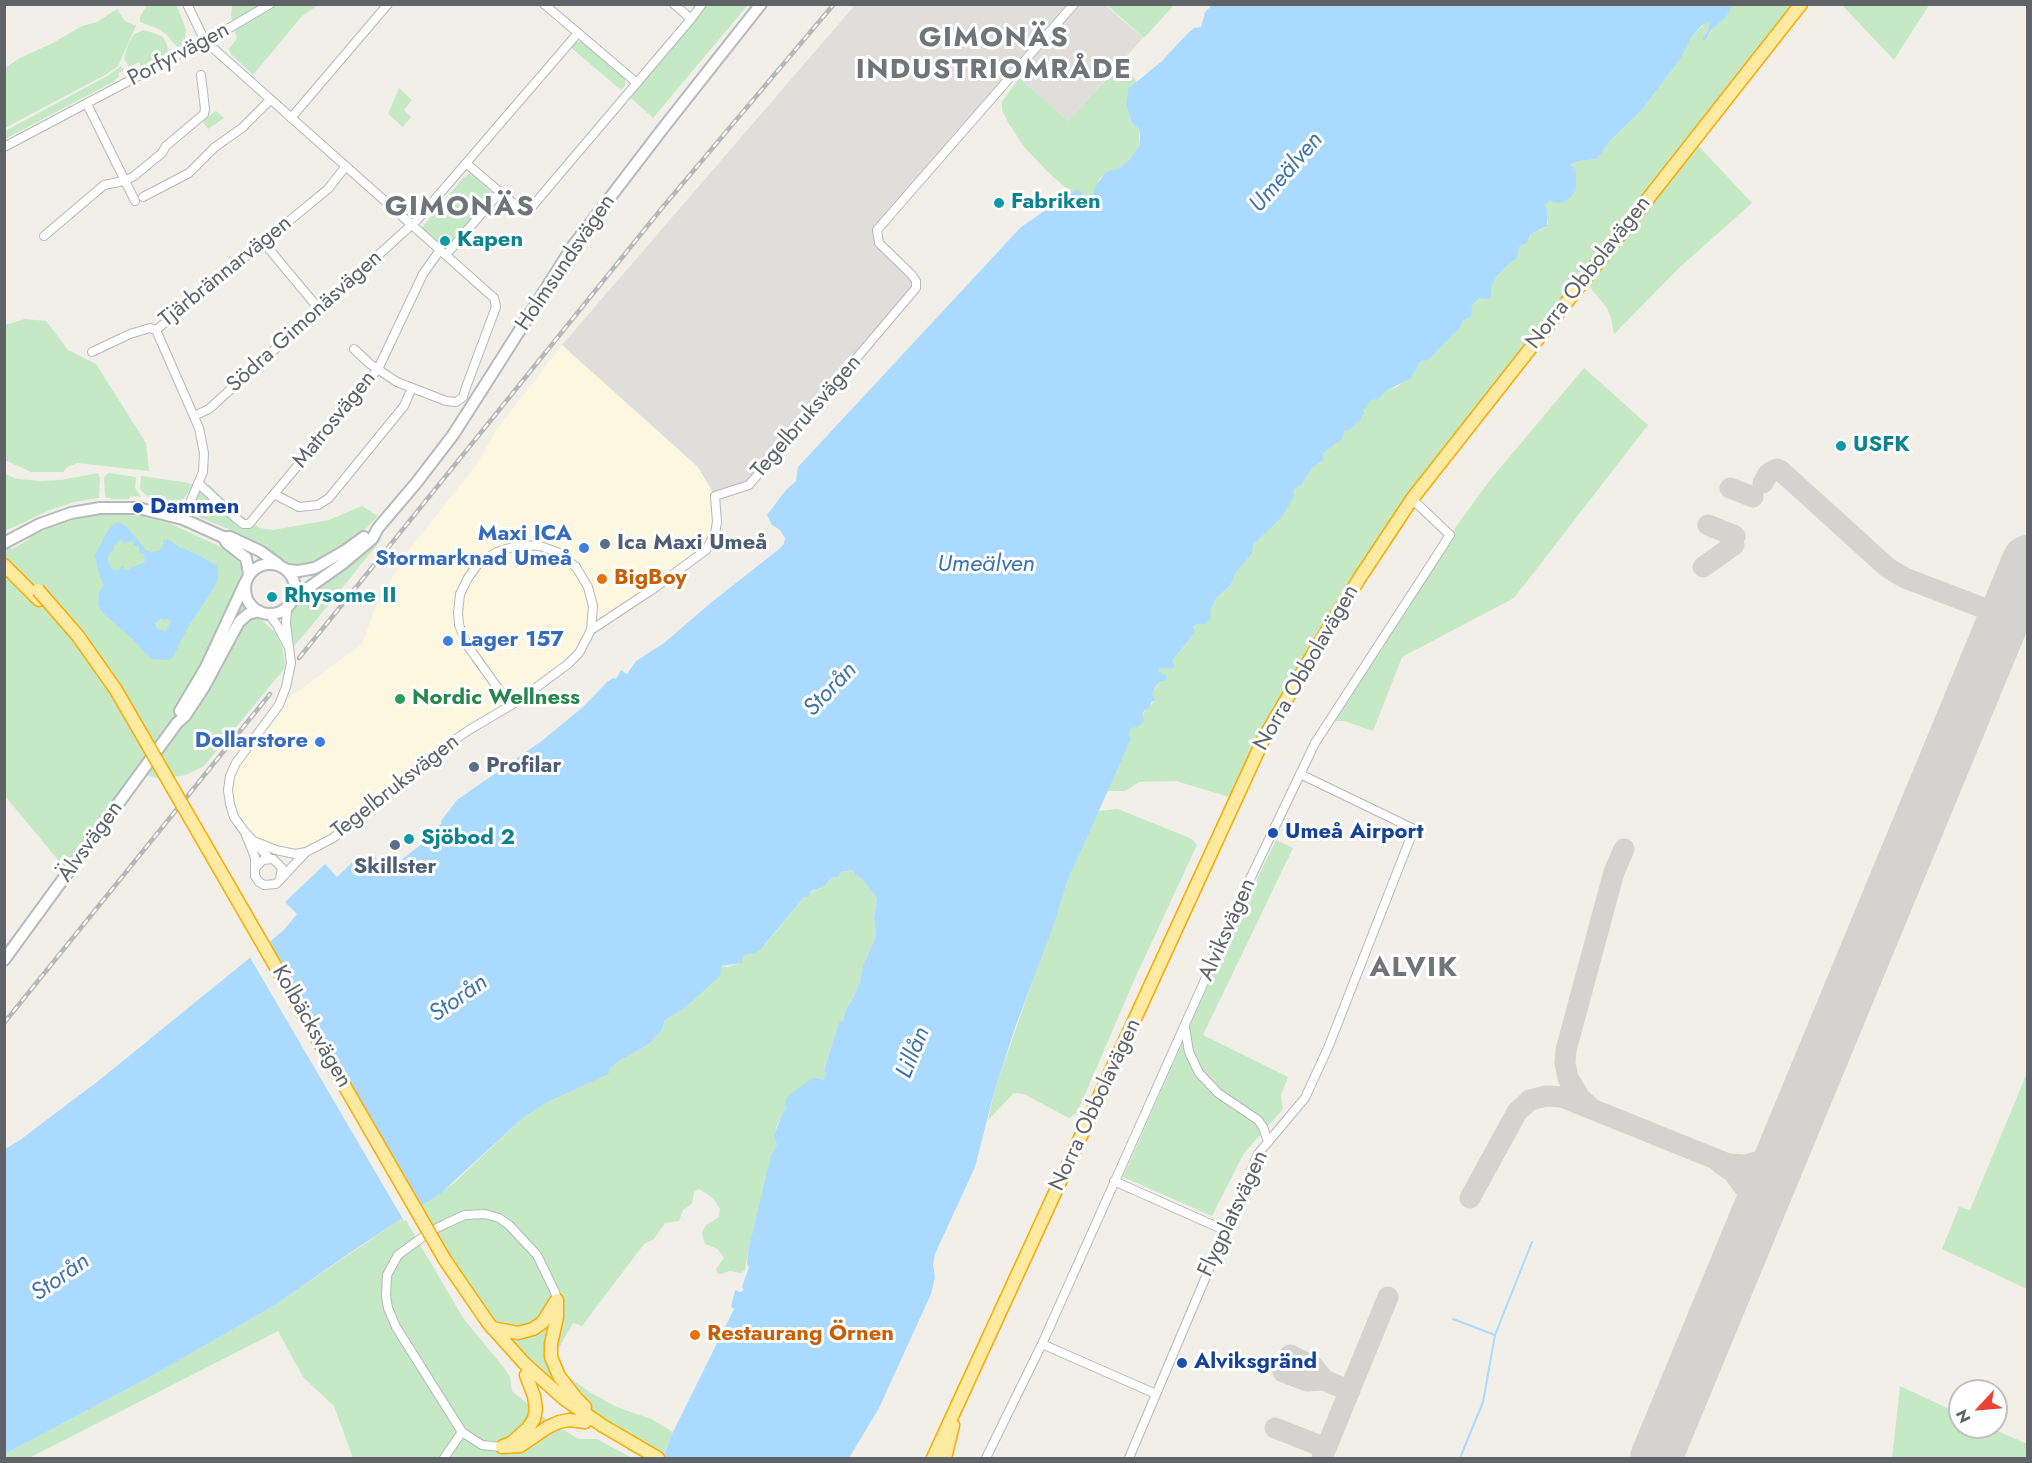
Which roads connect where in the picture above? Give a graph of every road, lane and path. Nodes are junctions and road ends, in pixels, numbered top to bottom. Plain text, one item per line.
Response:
1 (187, 4) edge
2 (270, 4) edge
3 (388, 4) edge
4 (544, 4) edge
5 (674, 4) edge
6 (702, 4) edge
7 (761, 4) edge
8 (1074, 4) edge
9 (1801, 4) edge
10 (691, 19) junction
11 (578, 33) junction
12 (205, 41) junction
13 (201, 75) dead end
14 (637, 83) junction
15 (270, 100) junction
16 (87, 104) junction
17 (291, 118) junction
18 (4, 147) edge
19 (467, 164) junction
20 (346, 166) junction
21 (124, 181) junction
22 (500, 192) junction
23 (143, 197) dead end
24 (135, 201) dead end
25 (412, 225) junction
26 (44, 236) dead end
27 (264, 243) junction
28 (443, 253) junction
29 (319, 309) junction
30 (156, 330) junction
31 (354, 349) dead end
32 (92, 352) dead end
33 (378, 369) junction
34 (412, 388) junction
35 (194, 416) junction
36 (198, 483) junction
37 (274, 494) junction
38 (1412, 499) junction
39 (183, 519) junction
40 (378, 528) junction
41 (223, 537) junction
42 (4, 543) edge
43 (4, 555) edge
44 (4, 565) edge
45 (283, 567) junction
46 (247, 579) junction
47 (294, 598) junction
48 (287, 608) junction
49 (264, 613) junction
50 (591, 630) junction
51 (289, 647) junction
52 (510, 705) junction
53 (177, 723) junction
54 (1300, 774) junction
55 (244, 831) junction
56 (256, 842) junction
57 (306, 852) junction
58 (295, 854) junction
59 (273, 860) junction
60 (255, 868) junction
61 (280, 880) junction
62 (4, 960) edge
63 (1185, 1025) junction
64 (1268, 1142) junction
65 (1114, 1181) junction
66 (1224, 1230) junction
67 (443, 1262) junction
68 (556, 1296) junction
69 (492, 1328) junction
70 (1042, 1344) junction
71 (526, 1375) junction
72 (1156, 1394) junction
73 (954, 1416) junction
74 (585, 1422) junction
75 (462, 1432) junction
76 (618, 1435) junction
77 (629, 1446) junction
78 (502, 1447) junction
79 (444, 1458) edge
80 (644, 1458) edge
81 (658, 1458) edge
82 (933, 1458) edge
83 (945, 1458) edge
84 (987, 1458) edge
85 (1129, 1458) edge

1 - 12 street
2 - 12 street, Porfyrvägen
3 - 17 street
4 - 11 street
5 - 10 street
6 - 10 street
7 - 40 main road, Holmsundsvägen
8 - 50 street, Tegelbruksvägen
9 - 38 highway, Norra Obbolavägen
10 - 14 street
11 - 14 street
11 - 19 street, Södra Gimonäsvägen
12 - 15 street
12 - 16 street, Porfyrvägen
13 - 21 street, Porfyrvägen
14 - 22 street
15 - 17 street
15 - 23 street
16 - 18 street, Porfyrvägen
16 - 21 street
17 - 20 street
19 - 22 street
19 - 25 street, Södra Gimonäsvägen
20 - 25 street
20 - 27 street, Tjärbrännarvägen
21 - 24 street
21 - 26 street, Porfyrvägen
22 - 28 street, Matrosvägen
25 - 28 street
25 - 29 street, Södra Gimonäsvägen
27 - 29 street
27 - 30 street, Tjärbrännarvägen
28 - 33 street, Matrosvägen
28 - 34 street
29 - 35 street, Södra Gimonäsvägen
30 - 32 street, Tjärbrännarvägen
30 - 35 street
31 - 33 street
33 - 34 street
33 - 37 street, Matrosvägen
34 - 37 street
35 - 36 street
36 - 37 street, Matrosvägen
36 - 39 street
38 - 54 street, Alviksvägen
38 - 73 highway, Norra Obbolavägen
39 - 41 main road
39 - 42 main road
40 - 45 main road, Holmsundsvägen
40 - 47 main road, Holmsundsvägen
41 - 45 main road
41 - 46 main road
43 - 67 highway, Kolbäcksvägen, bridge
44 - 67 highway, Kolbäcksvägen
45 - 46 main road
45 - 47 main road
46 - 49 main road
46 - 53 main road, Älvsvägen
47 - 48 main road
48 - 49 main road
48 - 51 street
49 - 51 street
49 - 53 main road, Älvsvägen
50 - 52 street, Tegelbruksvägen
50 - 52 street
51 - 55 street
52 - 57 street, Tegelbruksvägen
53 - 62 main road, Älvsvägen
54 - 63 street, Alviksvägen
54 - 64 street, Flygplatsvägen
55 - 56 street
55 - 60 street
56 - 58 street, Tegelbruksvägen
56 - 59 street
57 - 58 street, Tegelbruksvägen
57 - 61 street, Tegelbruksvägen
58 - 59 street
59 - 60 street
59 - 61 street
60 - 61 street
63 - 64 street
63 - 65 street, Alviksvägen
64 - 66 street, Flygplatsvägen
65 - 66 street
65 - 70 street, Alviksvägen
66 - 72 street, Flygplatsvägen
67 - 69 highway, Kolbäcksvägen
67 - 71 highway, Kolbäcksvägen
68 - 69 highway
68 - 75 street
68 - 76 highway
69 - 76 highway, Kolbäcksvägen
70 - 72 street
70 - 84 street, Alviksvägen
71 - 74 highway, Kolbäcksvägen
71 - 78 highway
72 - 85 street, Flygplatsvägen
73 - 82 highway, Norra Obbolavägen
73 - 83 highway, Norra Obbolavägen
74 - 77 highway, Kolbäcksvägen
74 - 78 highway
75 - 78 street
75 - 79 street
76 - 77 highway, Kolbäcksvägen
77 - 80 highway, Kolbäcksvägen
77 - 81 highway, Kolbäcksvägen

